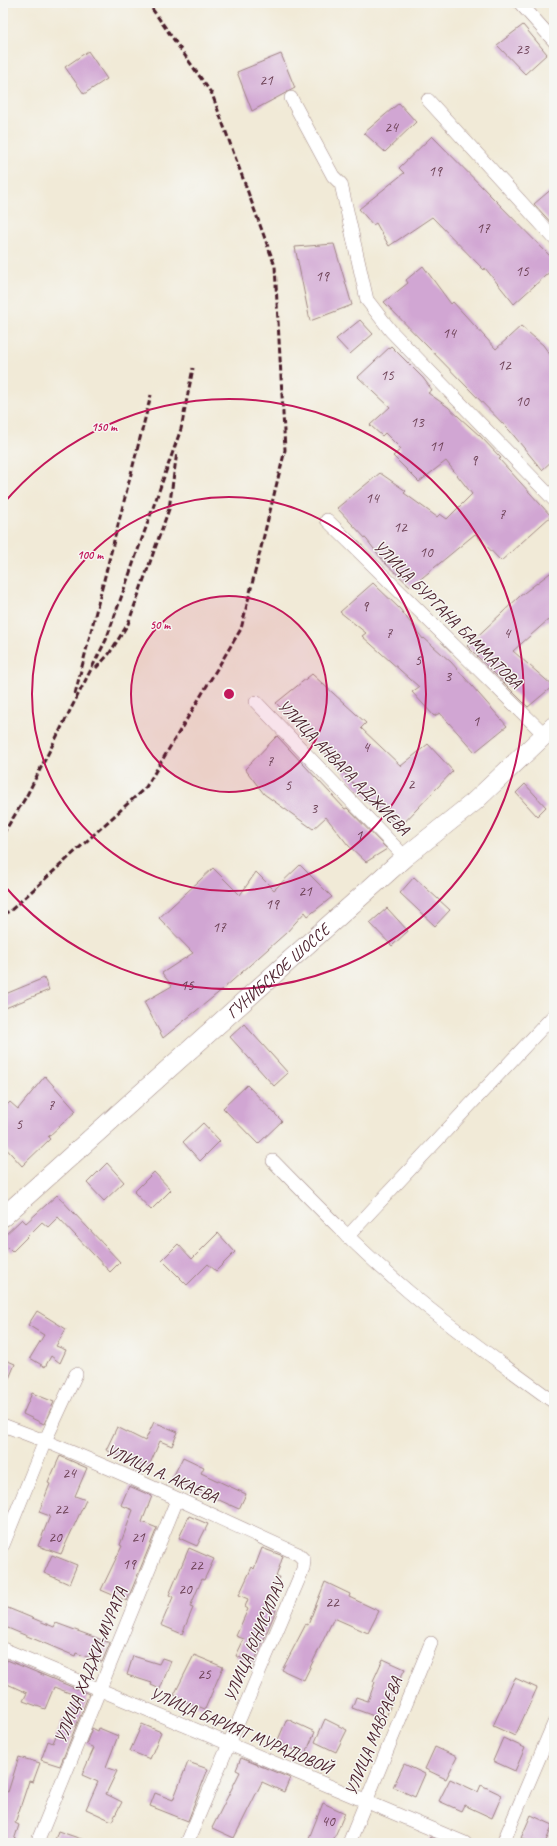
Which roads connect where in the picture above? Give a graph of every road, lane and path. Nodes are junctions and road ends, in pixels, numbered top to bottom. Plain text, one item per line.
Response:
1 (520, 3) edge
2 (554, 41) edge
3 (291, 98) dead end
4 (428, 100) dead end
5 (554, 238) edge
6 (554, 500) edge
7 (327, 520) dead end
8 (256, 702) dead end
9 (549, 730) edge
10 (405, 857) junction
11 (554, 1015) edge
12 (273, 1161) dead end
13 (3, 1216) edge
14 (347, 1237) junction
15 (76, 1374) dead end
16 (554, 1402) edge
17 (3, 1425) edge
18 (45, 1441) junction
19 (178, 1500) junction
20 (3, 1545) edge
21 (304, 1560) joint
22 (430, 1642) dead end
23 (3, 1649) edge
24 (100, 1689) junction
25 (554, 1723) edge
26 (229, 1746) junction
27 (366, 1802) junction
28 (37, 1843) edge
29 (187, 1843) edge
30 (349, 1843) edge
31 (465, 1843) edge
32 (502, 1843) edge

1 - 2 street
3 - 6 street
4 - 5 street
7 - 9 street, УЛИЦА БУРГАНА БАММАТОВА
8 - 10 street, УЛИЦА АНВАРА АДЖИЕВА
9 - 10 main road, ГУНИБСКОЕ ШОССЕ
10 - 13 main road, ГУНИБСКОЕ ШОССЕ
11 - 14 street
12 - 14 street
14 - 16 street
15 - 18 street
17 - 18 street, УЛИЦА А. АКАЕВА
18 - 19 street, УЛИЦА А. АКАЕВА
18 - 20 street
19 - 21 street, УЛИЦА А. АКАЕВА
19 - 24 street, УЛИЦА ХАДЖИ-МУРАТА
21 - 26 street, УЛИЦА ЮНИСИЛАУ
22 - 27 street, УЛИЦА МАВРАЕВА
23 - 24 street, УЛИЦА БАРИЯТ МУРАДОВОЙ
24 - 26 street, УЛИЦА БАРИЯТ МУРАДОВОЙ
24 - 28 street, УЛИЦА ХАДЖИ-МУРАТА
25 - 32 street
26 - 27 street, УЛИЦА БАРИЯТ МУРАДОВОЙ
26 - 29 street, УЛИЦА ЮНИСИЛАУ
27 - 30 street, УЛИЦА МАВРАЕВА
27 - 31 street, УЛИЦА БАРИЯТ МУРАДОВОЙ

